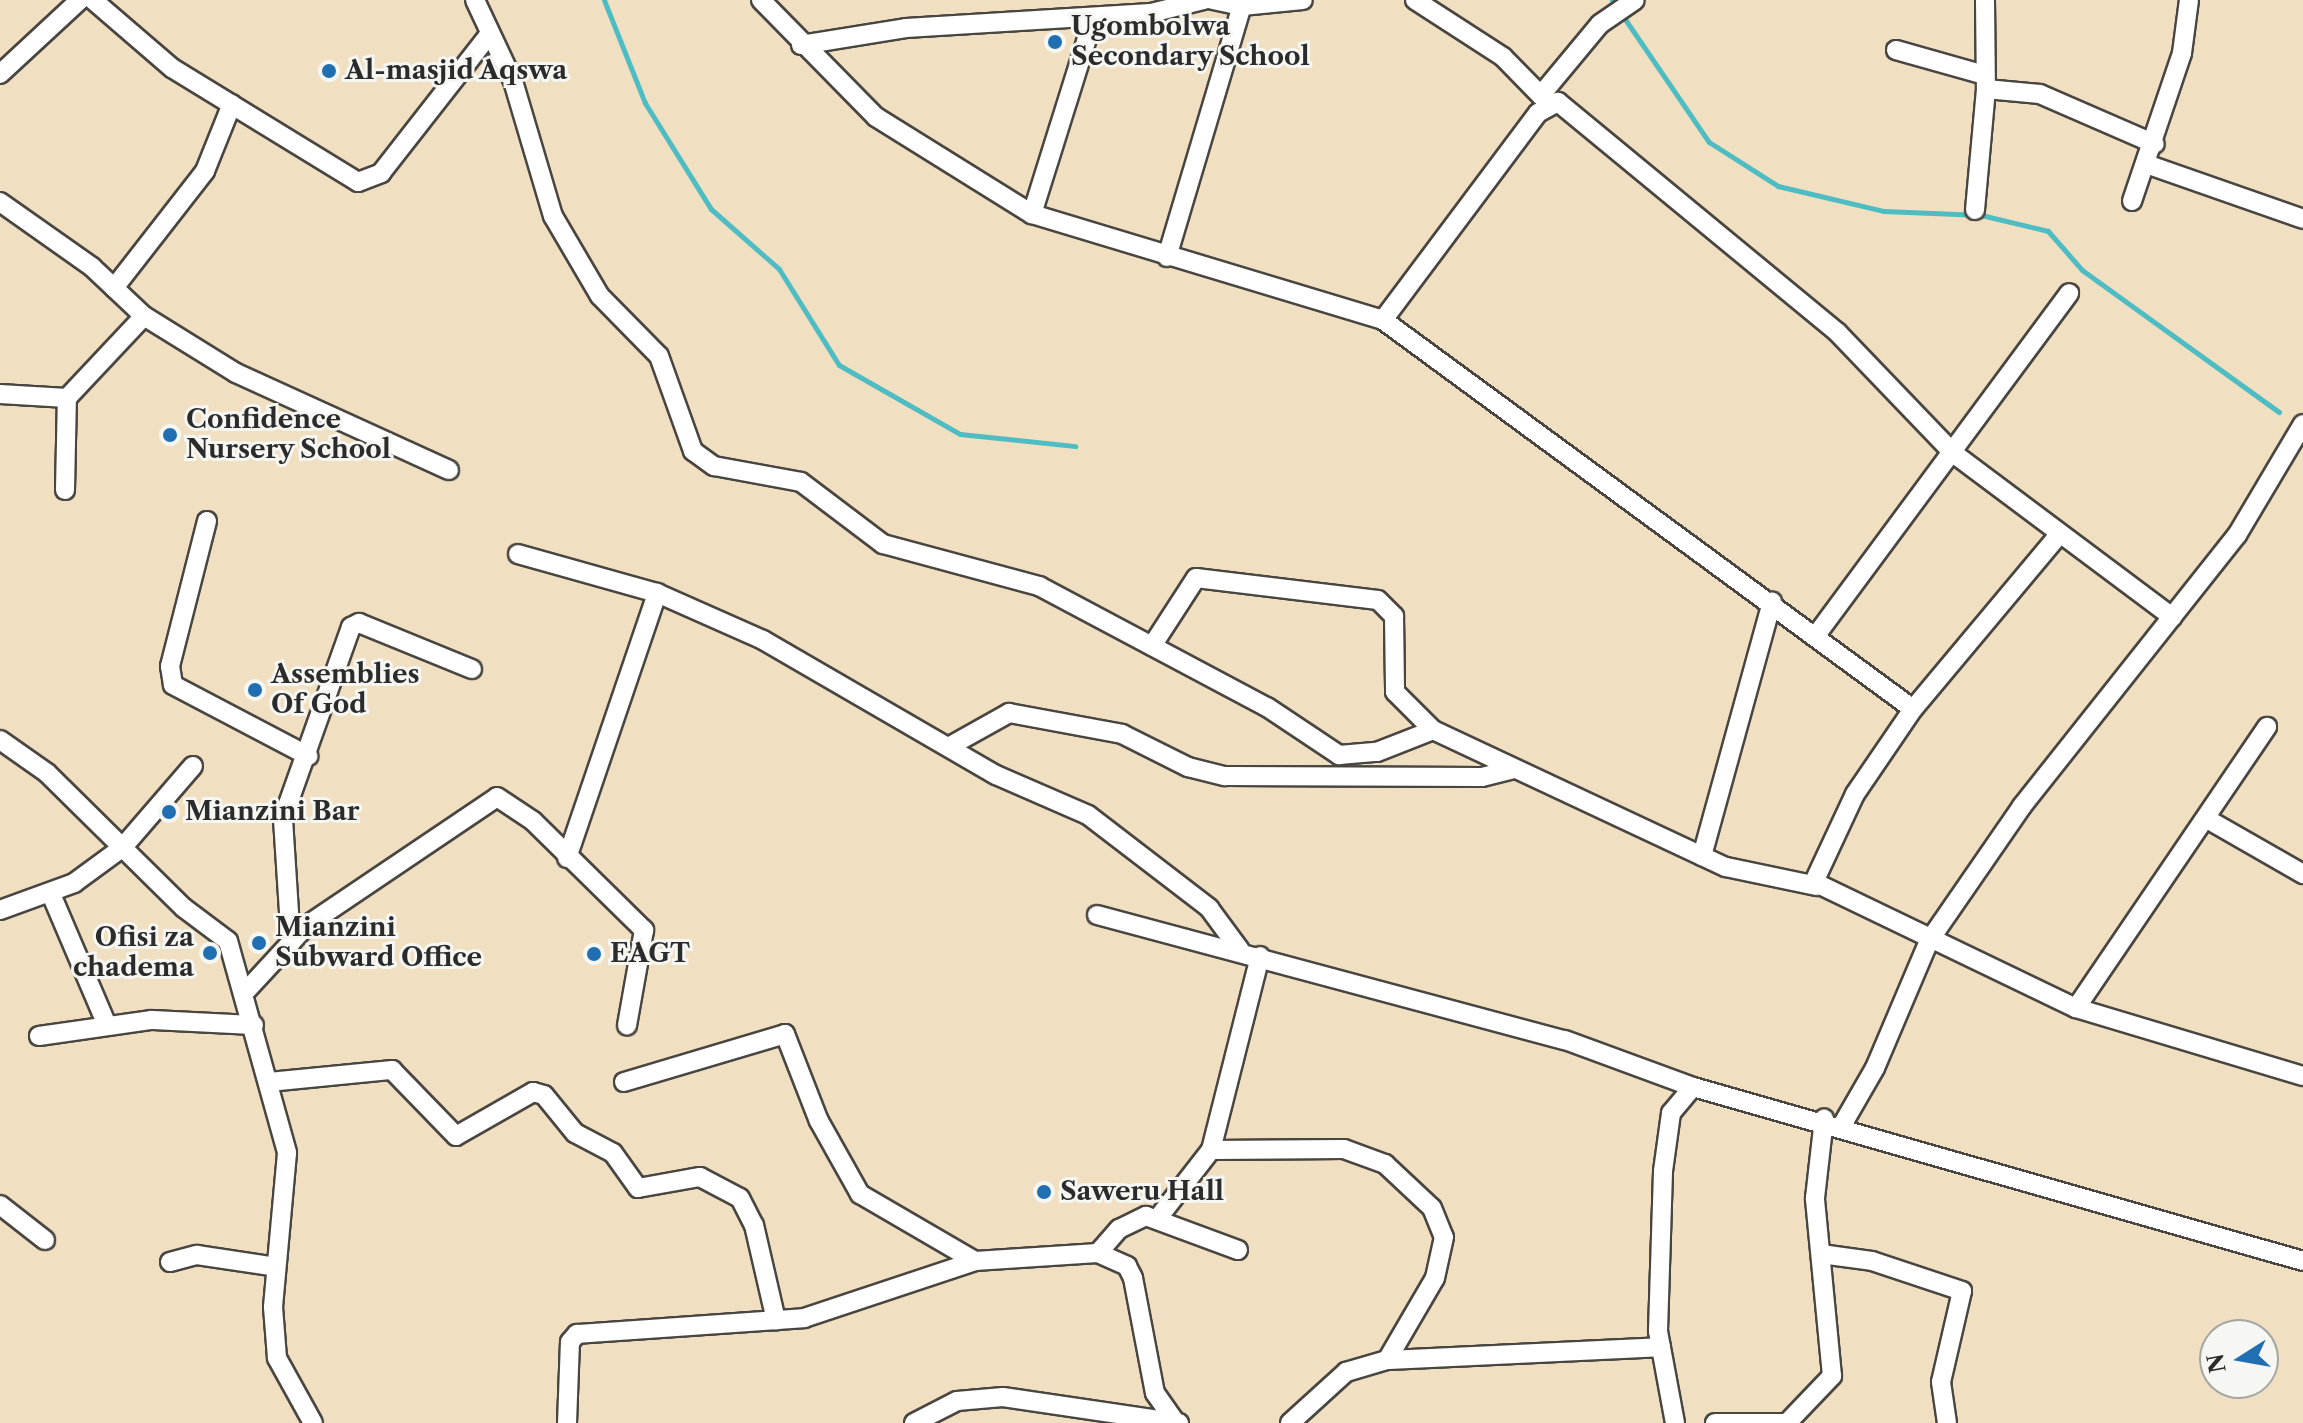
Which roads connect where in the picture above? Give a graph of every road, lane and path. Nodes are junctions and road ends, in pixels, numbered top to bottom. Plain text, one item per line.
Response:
1 (80, 0) edge
2 (93, 0) edge
3 (475, 0) edge
4 (761, 0) edge
5 (1204, 0) edge
6 (1213, 0) edge
7 (1303, 0) edge
8 (1415, 0) edge
9 (1635, 0) edge
10 (1985, 0) edge
11 (2189, 0) edge
12 (1242, 6) junction
13 (1093, 19) junction
14 (489, 35) junction
15 (801, 45) junction
16 (1896, 50) dead end
17 (0, 74) edge
18 (1984, 81) junction
19 (1545, 99) junction
20 (232, 104) junction
21 (2155, 144) junction
22 (2149, 165) junction
23 (2132, 201) dead end
24 (0, 202) edge
25 (1975, 210) dead end
26 (1032, 214) junction
27 (2303, 219) edge
28 (1167, 257) junction
29 (114, 288) junction
30 (2069, 293) dead end
31 (144, 316) junction
32 (1383, 320) junction
33 (0, 394) edge
34 (67, 398) junction
35 (2303, 424) edge
36 (1953, 453) junction
37 (449, 470) dead end
38 (65, 490) dead end
39 (207, 521) dead end
40 (2057, 537) junction
41 (518, 554) dead end
42 (657, 593) junction
43 (1772, 601) junction
44 (2172, 617) junction
45 (1817, 634) junction
46 (1152, 646) junction
47 (472, 669) dead end
48 (1913, 709) junction
49 (2267, 727) dead end
50 (1433, 730) junction
51 (0, 740) edge
52 (950, 746) junction
53 (308, 756) junction
54 (193, 766) dead end
55 (1511, 770) junction
56 (2207, 819) junction
57 (123, 847) junction
58 (1702, 856) junction
59 (567, 858) junction
60 (2303, 874) edge
61 (1817, 886) junction
62 (51, 894) junction
63 (0, 910) edge
64 (1097, 915) dead end
65 (1929, 941) junction
66 (291, 943) junction
67 (1240, 950) junction
68 (1260, 956) junction
69 (247, 990) junction
70 (2076, 1008) junction
71 (106, 1023) junction
72 (254, 1025) junction
73 (627, 1025) dead end
74 (39, 1036) dead end
75 (2303, 1076) edge
76 (269, 1082) junction
77 (624, 1082) dead end
78 (1693, 1087) junction
79 (1832, 1123) junction
80 (1211, 1150) junction
81 (0, 1205) edge
82 (1158, 1218) junction
83 (45, 1240) dead end
84 (1238, 1250) dead end
85 (1098, 1253) junction
86 (1821, 1254) junction
87 (975, 1261) junction
88 (2303, 1261) edge
89 (170, 1262) dead end
90 (276, 1267) junction
91 (776, 1320) junction
92 (1661, 1347) junction
93 (1387, 1360) junction
94 (1127, 1418) edge
95 (1176, 1422) edge
96 (1789, 1422) edge
97 (313, 1423) edge
98 (567, 1423) edge
99 (914, 1423) edge
100 (1290, 1423) edge
101 (1675, 1423) edge
102 (1715, 1423) edge
103 (1947, 1423) edge

1 - 17 street
2 - 20 street
3 - 14 street
4 - 15 street
5 - 13 street
6 - 12 street
7 - 12 street
8 - 19 street
9 - 19 street
10 - 18 street
11 - 21 street
12 - 28 street
13 - 15 street
13 - 26 street
14 - 20 street
14 - 46 street
15 - 26 street
16 - 18 street
18 - 21 street
18 - 25 street
19 - 32 street
19 - 36 street
20 - 29 street
21 - 22 street
22 - 23 street
22 - 27 street
24 - 29 street
26 - 28 street
28 - 32 street
29 - 31 street
30 - 36 street
31 - 34 street
31 - 37 street
32 - 43 street
33 - 34 street
34 - 38 street
35 - 44 street
36 - 40 street
36 - 45 street
39 - 53 street
40 - 44 street
40 - 48 street
41 - 42 street
42 - 52 street
42 - 59 street
43 - 45 street
43 - 58 street
44 - 65 street
45 - 48 street
46 - 50 street
46 - 50 street
47 - 53 street
48 - 61 street
49 - 56 street
50 - 55 street
51 - 57 street
52 - 55 street
52 - 67 street
53 - 66 street
54 - 57 street
55 - 58 street
56 - 60 street
56 - 70 street
57 - 62 street
57 - 69 street
58 - 61 street
59 - 66 street
59 - 73 street
61 - 65 street
62 - 63 street
62 - 71 street
64 - 67 street
65 - 70 street
65 - 79 street
66 - 69 street
67 - 68 street
68 - 78 street
68 - 80 street
69 - 72 street
70 - 75 street
71 - 72 street
71 - 74 street
72 - 76 street
76 - 90 street
76 - 91 street
77 - 87 street
78 - 79 street
78 - 92 street
79 - 86 street
79 - 88 street
80 - 82 street
80 - 93 street
81 - 83 street
82 - 84 street
82 - 85 street
85 - 87 street
85 - 95 street
86 - 96 street
86 - 103 street
87 - 91 street
89 - 90 street
90 - 97 street
91 - 98 street
92 - 93 street
92 - 101 street
93 - 100 street
94 - 95 street
94 - 99 street
96 - 102 street

